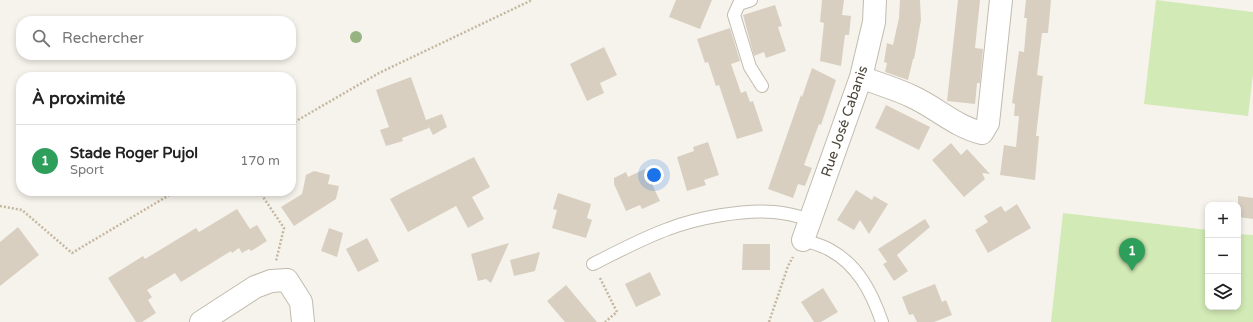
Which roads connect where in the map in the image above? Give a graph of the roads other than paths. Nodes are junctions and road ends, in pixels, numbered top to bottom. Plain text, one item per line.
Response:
1 (751, 0) edge
2 (875, 0) edge
3 (1001, 0) edge
4 (861, 77) junction
5 (762, 86) dead end
6 (807, 230) junction
7 (593, 264) road end
8 (201, 322) edge
9 (303, 322) edge
10 (882, 322) edge

1 - 5 lane
2 - 4 street, Rue José Cabanis
3 - 4 street
4 - 6 street, Rue José Cabanis
6 - 7 lane
6 - 10 lane
8 - 9 street

